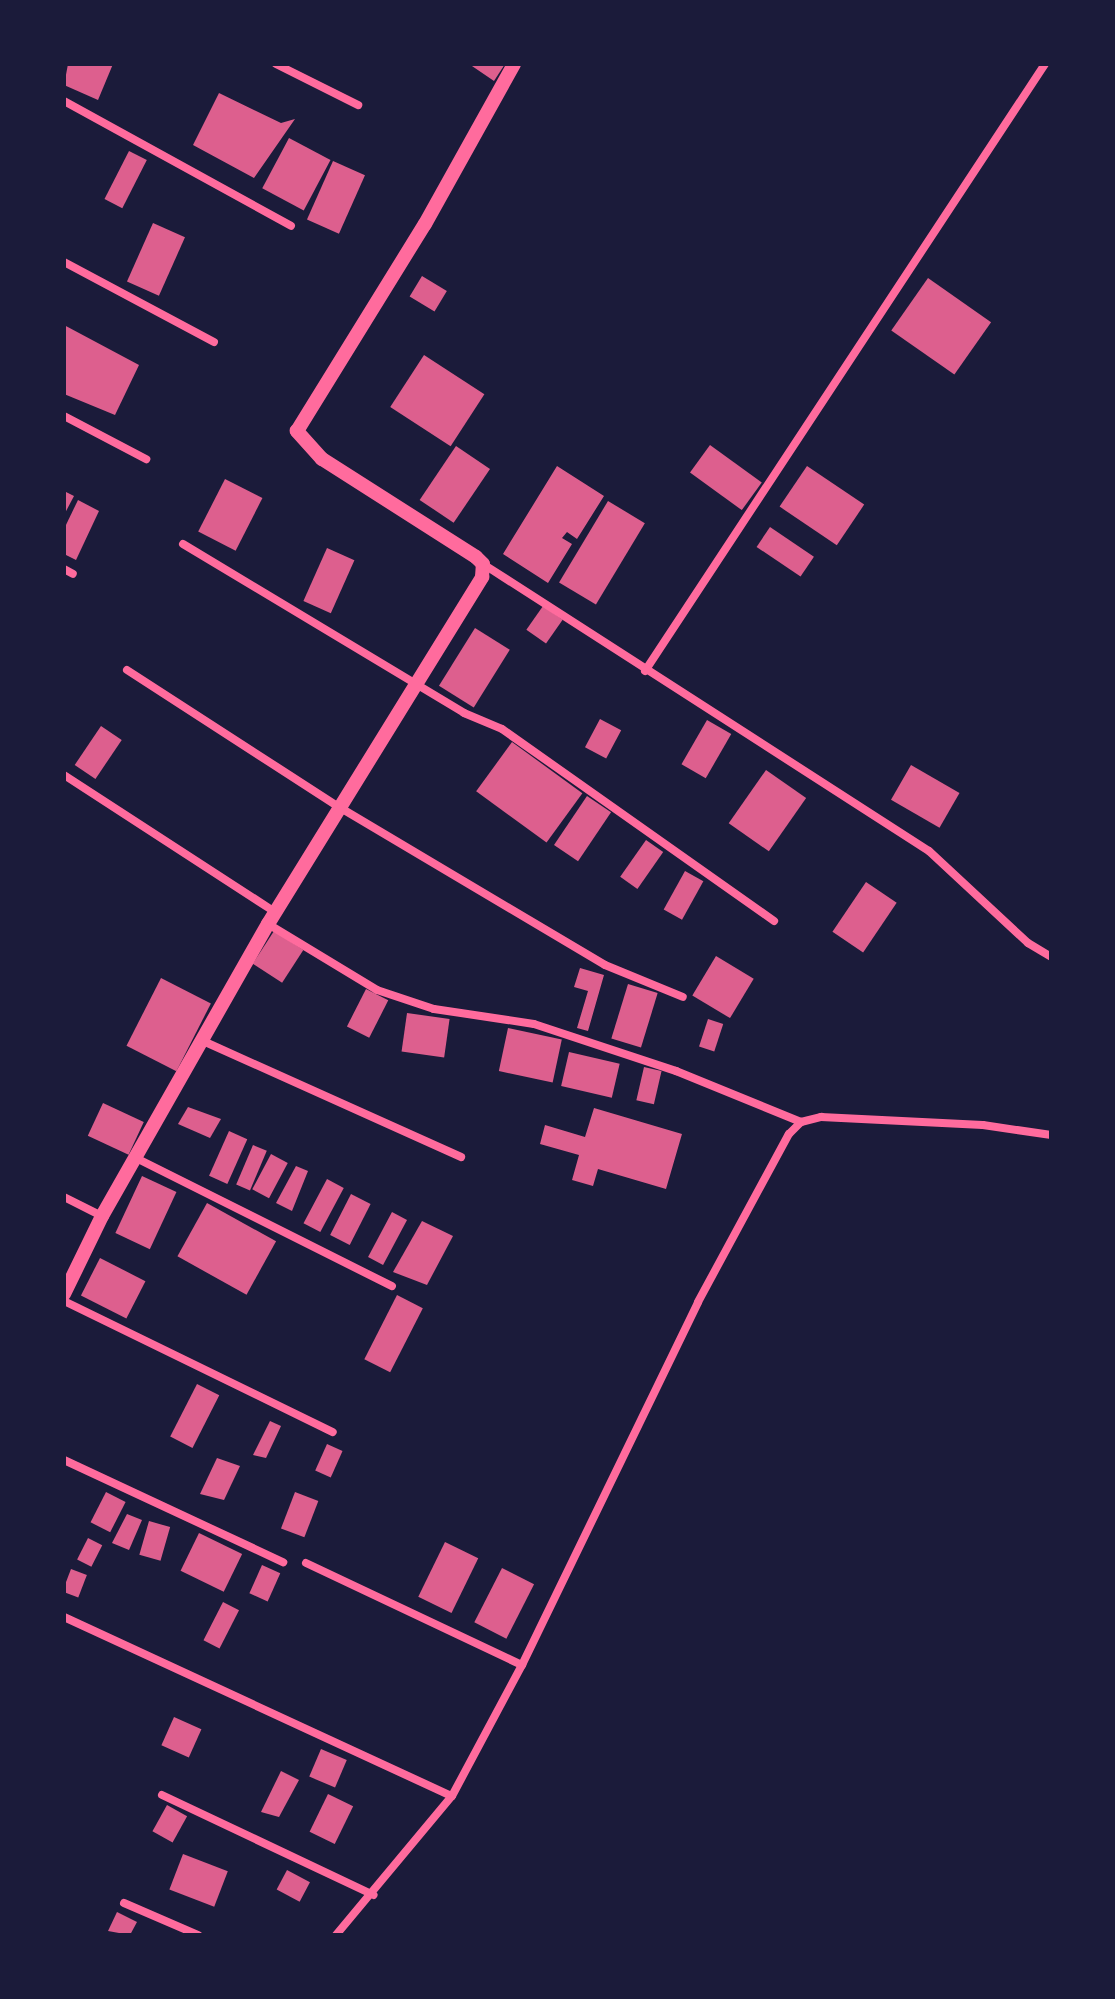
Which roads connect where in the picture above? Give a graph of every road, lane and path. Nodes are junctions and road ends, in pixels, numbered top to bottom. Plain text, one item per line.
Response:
1 (276, 64) edge
2 (514, 64) edge
3 (1045, 64) edge
4 (64, 101) edge
5 (358, 105) dead end
6 (291, 226) dead end
7 (64, 262) edge
8 (214, 342) dead end
9 (64, 416) edge
10 (146, 459) dead end
11 (183, 544) dead end
12 (483, 564) junction
13 (127, 670) dead end
14 (645, 671) junction
15 (416, 681) junction
16 (64, 775) edge
17 (339, 807) junction
18 (271, 918) junction
19 (774, 921) dead end
20 (1051, 957) edge
21 (683, 997) dead end
22 (203, 1041) junction
23 (801, 1122) junction
24 (1051, 1135) edge
25 (461, 1157) dead end
26 (138, 1159) junction
27 (64, 1197) edge
28 (102, 1216) junction
29 (392, 1286) dead end
30 (64, 1294) edge
31 (64, 1301) edge
32 (333, 1432) dead end
33 (64, 1460) edge
34 (283, 1562) dead end
35 (306, 1563) dead end
36 (64, 1617) edge
37 (522, 1665) junction
38 (162, 1795) dead end
39 (452, 1796) junction
40 (374, 1895) junction
41 (124, 1903) dead end
42 (198, 1935) edge
43 (336, 1935) edge

1 - 5 street
2 - 12 street
3 - 14 street
4 - 6 street
7 - 8 street
9 - 10 street
11 - 15 street
12 - 14 street
12 - 15 street
13 - 17 street
14 - 20 street
15 - 17 street
15 - 19 street
16 - 18 street
17 - 18 street
17 - 21 street
18 - 22 street
18 - 23 street
22 - 25 street
22 - 26 street
23 - 24 street
23 - 37 street
26 - 28 street
26 - 29 street
27 - 28 street
28 - 30 street
31 - 32 street
33 - 34 street
35 - 37 street
36 - 39 street
37 - 39 street
38 - 40 street
39 - 40 street
40 - 43 street
41 - 42 street

